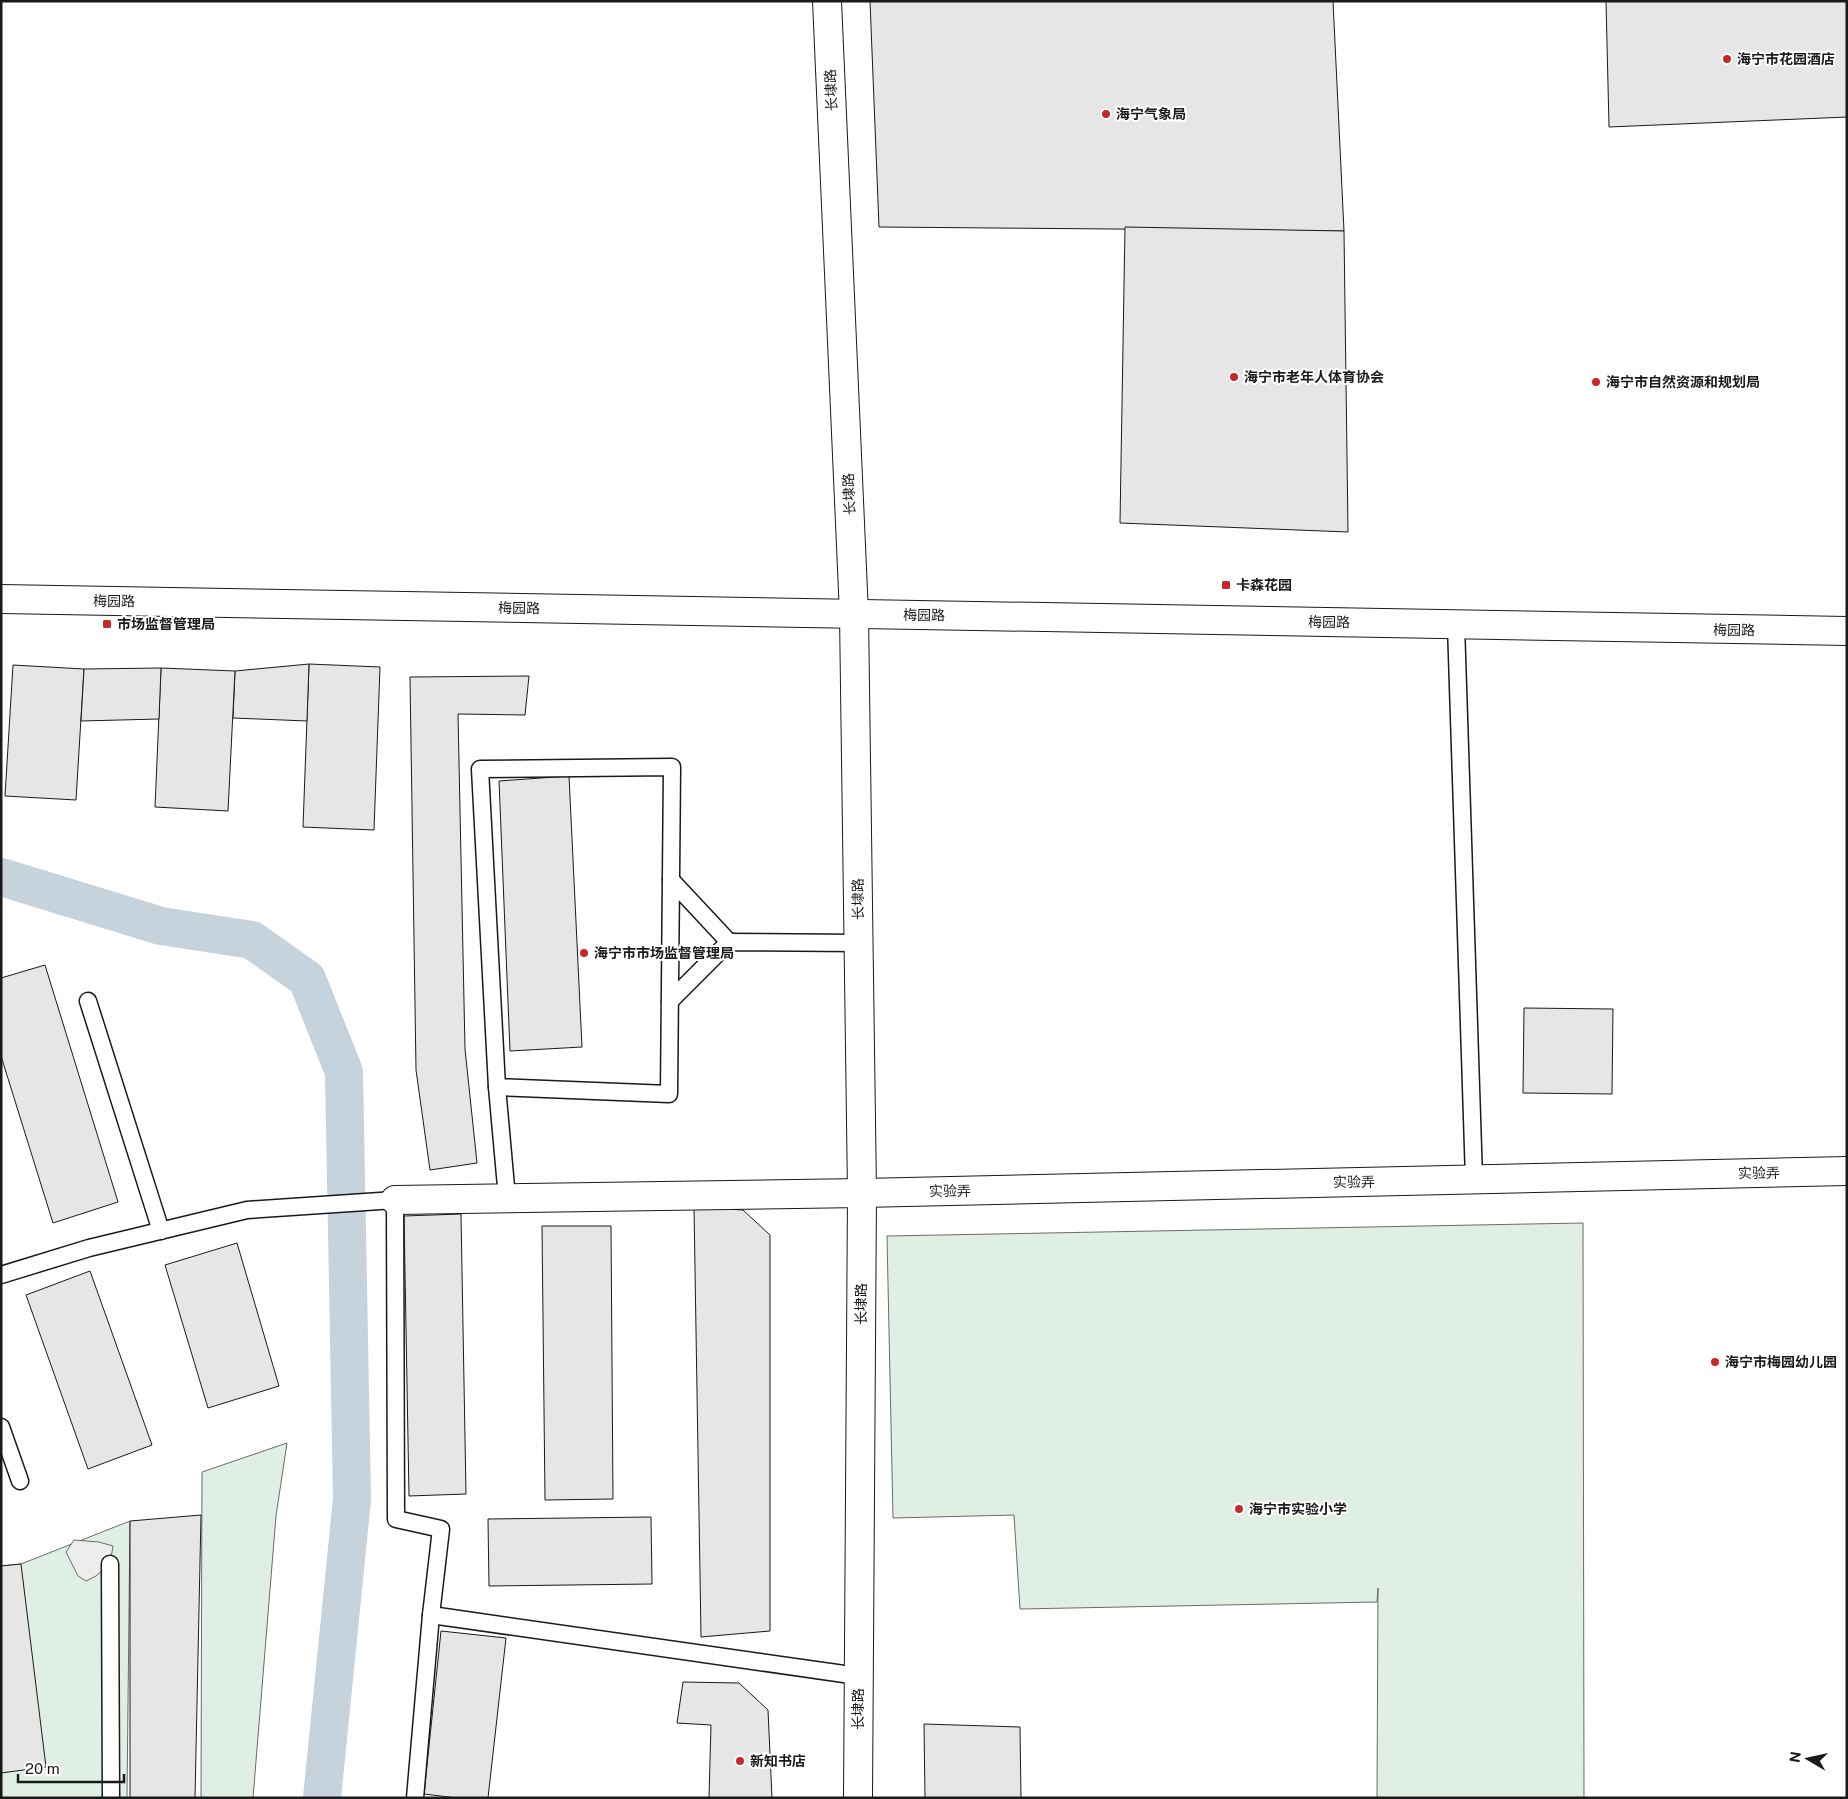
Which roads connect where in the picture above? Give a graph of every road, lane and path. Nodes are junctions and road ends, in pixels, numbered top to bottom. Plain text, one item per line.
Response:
1 (827, 1) edge
2 (1, 599) edge
3 (854, 614) junction
4 (1456, 625) junction
5 (1847, 632) edge
6 (671, 880) junction
7 (729, 942) junction
8 (859, 943) junction
9 (88, 1001) dead end
10 (670, 1001) junction
11 (497, 1087) junction
12 (1847, 1171) edge
13 (1474, 1179) junction
14 (862, 1193) junction
15 (507, 1198) junction
16 (395, 1200) junction
17 (161, 1231) junction
18 (1, 1275) edge
19 (1, 1426) edge
20 (20, 1481) dead end
21 (110, 1564) dead end
22 (431, 1615) junction
23 (858, 1676) junction
24 (111, 1798) edge
25 (415, 1798) edge
26 (858, 1798) edge

1 - 3 street, 长埭路
2 - 3 street, 梅园路
3 - 4 street, 梅园路
3 - 8 street, 长埭路
4 - 5 street, 梅园路
4 - 13 lane
6 - 7 lane
6 - 10 lane
6 - 11 lane
7 - 8 lane
7 - 10 lane
8 - 14 street, 长埭路
9 - 17 lane
10 - 11 lane
11 - 15 lane
12 - 13 street, 实验弄
13 - 14 street, 实验弄
14 - 15 street, 实验弄
14 - 23 street, 长埭路
15 - 16 street, 实验弄
16 - 17 lane
16 - 22 lane
17 - 18 lane
19 - 20 lane
21 - 24 lane
22 - 23 lane
22 - 25 lane
23 - 26 street, 长埭路

